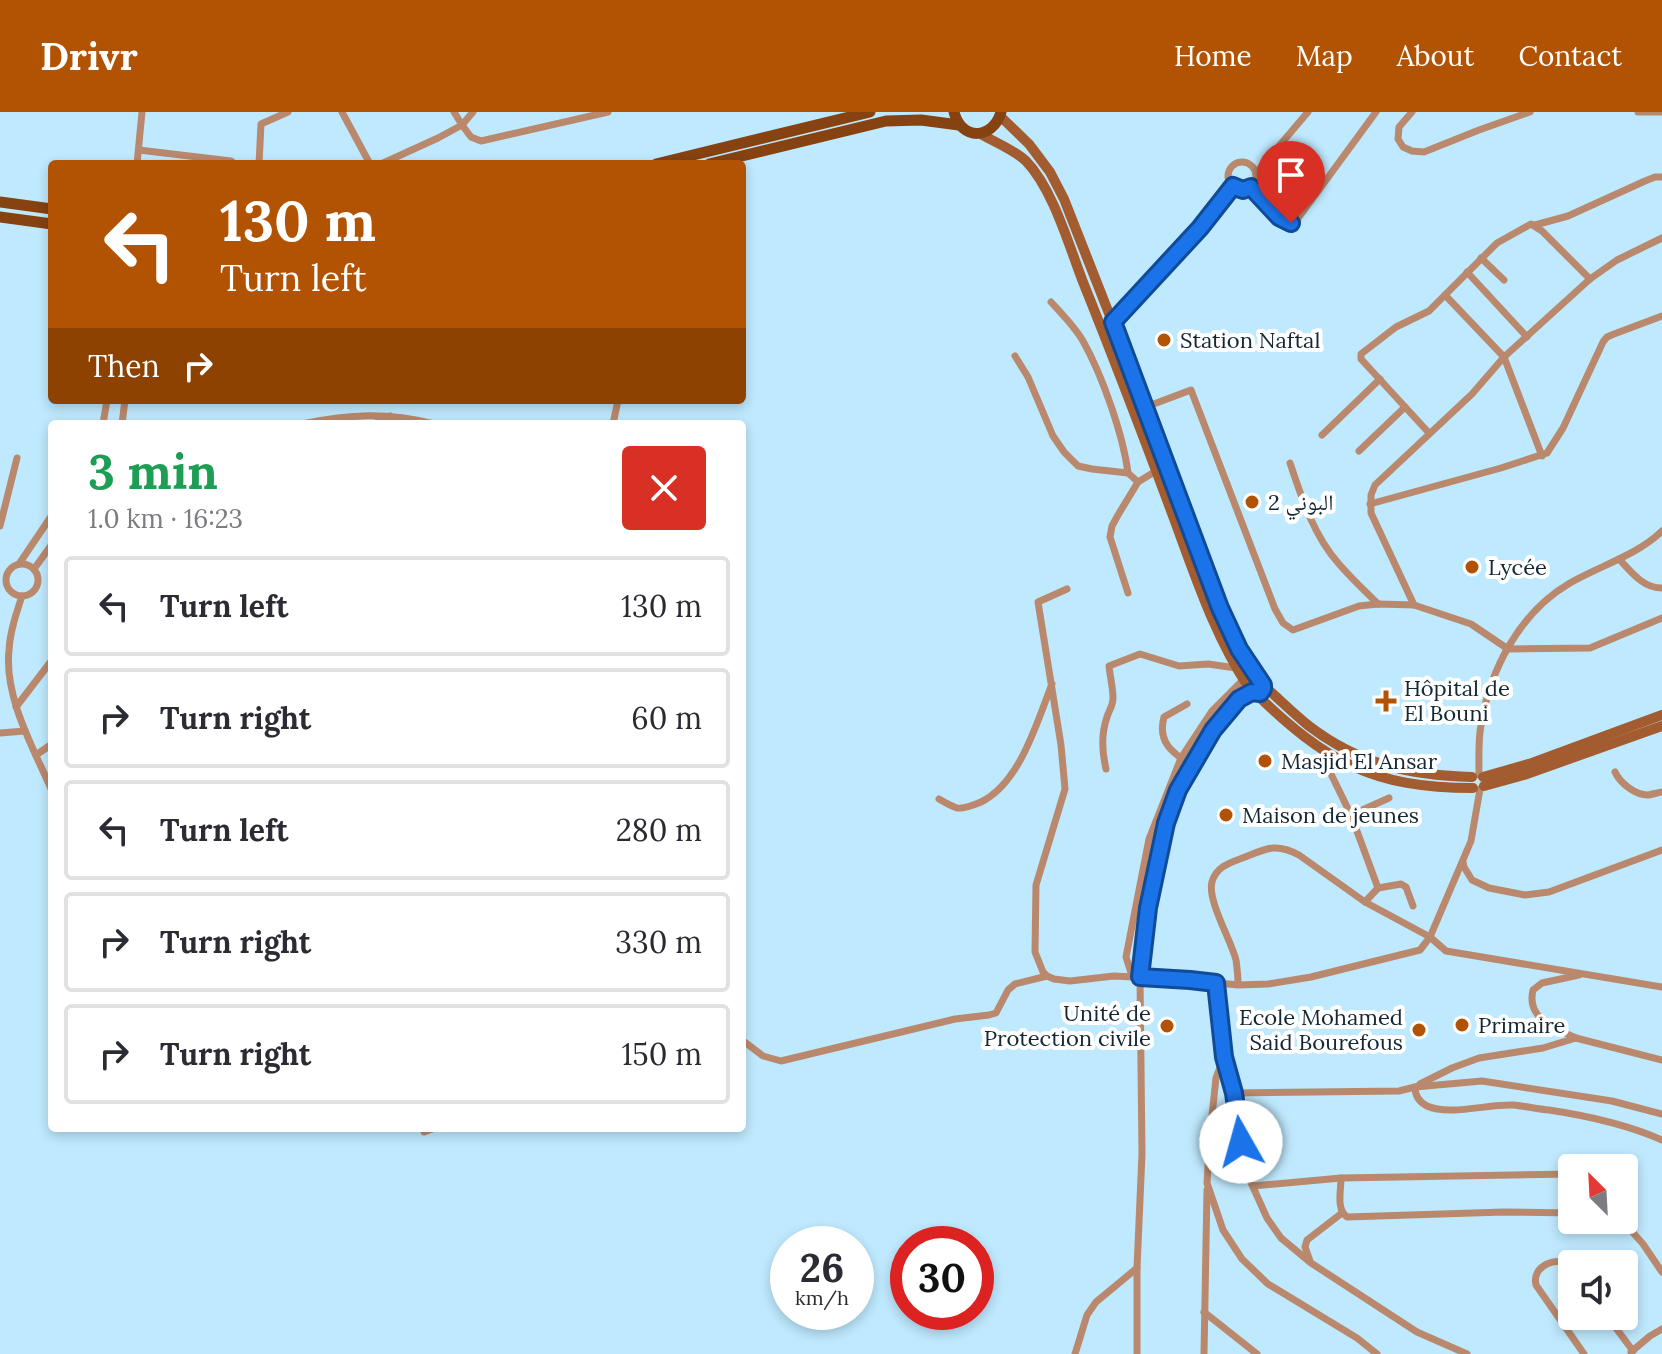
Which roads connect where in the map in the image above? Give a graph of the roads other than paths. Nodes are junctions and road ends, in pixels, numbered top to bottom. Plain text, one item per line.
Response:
1 (142, 112) edge
2 (261, 112) edge
3 (288, 112) edge
4 (342, 112) edge
5 (454, 112) edge
6 (473, 112) edge
7 (606, 112) edge
8 (870, 112) edge
9 (954, 112) edge
10 (1308, 112) edge
11 (1376, 112) edge
12 (1412, 112) edge
13 (1530, 112) edge
14 (1638, 112) edge
15 (1662, 112) edge
16 (1000, 114) edge
17 (261, 124) junction
18 (462, 125) junction
19 (959, 125) junction
20 (979, 133) junction
21 (139, 150) junction
22 (138, 160) edge
23 (224, 160) edge
24 (259, 160) edge
25 (368, 160) edge
26 (390, 160) edge
27 (672, 160) edge
28 (725, 160) edge
29 (1256, 173) junction
30 (1662, 177) edge
31 (1233, 186) junction
32 (1251, 187) junction
33 (0, 202) edge
34 (48, 208) edge
35 (0, 217) edge
36 (48, 223) edge
37 (1535, 225) junction
38 (1662, 238) edge
39 (1481, 258) junction
40 (1467, 272) junction
41 (1590, 279) junction
42 (1504, 280) dead end
43 (1445, 295) junction
44 (1051, 302) dead end
45 (1662, 316) edge
46 (1113, 322) junction
47 (1527, 337) junction
48 (1015, 356) dead end
49 (1504, 357) junction
50 (1380, 379) junction
51 (1405, 407) junction
52 (1143, 408) junction
53 (391, 416) junction
54 (320, 420) edge
55 (382, 420) edge
56 (418, 420) edge
57 (1429, 433) junction
58 (1322, 435) dead end
59 (1359, 451) dead end
60 (1542, 456) junction
61 (17, 458) dead end
62 (1290, 463) dead end
63 (1156, 471) junction
64 (1128, 473) junction
65 (1138, 482) junction
66 (1370, 504) junction
67 (48, 521) edge
68 (0, 526) edge
69 (1662, 531) edge
70 (48, 550) edge
71 (1619, 559) junction
72 (19, 564) junction
73 (34, 569) junction
74 (1662, 588) edge
75 (8, 589) junction
76 (1067, 589) dead end
77 (1128, 593) dead end
78 (22, 596) junction
79 (0, 597) edge
80 (1378, 604) junction
81 (1414, 605) junction
82 (1662, 618) edge
83 (1508, 649) junction
84 (4, 652) edge
85 (48, 665) edge
86 (1236, 668) junction
87 (1052, 682) junction
88 (1254, 686) junction
89 (1187, 704) dead end
90 (16, 707) junction
91 (1662, 715) edge
92 (1662, 726) edge
93 (25, 731) junction
94 (0, 733) edge
95 (48, 747) edge
96 (36, 755) junction
97 (1181, 758) junction
98 (1192, 766) junction
99 (1106, 769) dead end
100 (1615, 772) dead end
101 (1331, 774) dead end
102 (48, 782) edge
103 (1478, 782) junction
104 (1662, 792) edge
105 (1389, 798) dead end
106 (939, 799) dead end
107 (1351, 815) junction
108 (1662, 850) edge
109 (1463, 860) junction
110 (1472, 880) junction
111 (1453, 883) junction
112 (1378, 888) junction
113 (1365, 902) junction
114 (1413, 906) dead end
115 (1430, 937) junction
116 (1126, 957) junction
117 (1587, 974) junction
118 (1047, 976) junction
119 (1114, 976) junction
120 (1136, 977) junction
121 (1216, 983) junction
122 (1238, 985) junction
123 (1662, 987) edge
124 (1576, 1038) junction
125 (746, 1043) edge
126 (1224, 1057) junction
127 (1662, 1060) edge
128 (1415, 1087) junction
129 (1234, 1093) junction
130 (1662, 1114) edge
131 (1662, 1140) edge
132 (1558, 1174) edge
133 (1341, 1178) junction
134 (1207, 1183) junction
135 (1253, 1186) junction
136 (1342, 1213) junction
137 (1558, 1213) edge
138 (1634, 1234) edge
139 (1558, 1261) edge
140 (1311, 1263) junction
141 (1137, 1268) junction
142 (1662, 1272) edge
143 (1204, 1312) junction
144 (1558, 1317) edge
145 (1662, 1329) edge
146 (1567, 1330) edge
147 (1616, 1330) edge
148 (1631, 1352) edge
149 (1075, 1354) edge
150 (1137, 1354) edge
151 (1204, 1354) edge
152 (1257, 1354) edge
153 (1377, 1354) edge
154 (1467, 1354) edge
155 (1584, 1354) edge

1 - 21 street
2 - 17 street
3 - 17 street
4 - 25 street
5 - 18 street
6 - 18 street
7 - 18 street
8 - 27 main road
9 - 19 main road
10 - 29 street
11 - 32 street
12 - 13 street
14 - 15 street
16 - 20 main road
16 - 46 main road
17 - 24 street
18 - 26 street
19 - 20 main road
19 - 28 main road
20 - 63 main road
21 - 22 street
21 - 23 street
29 - 31 street
29 - 32 street
30 - 37 street
31 - 32 street
31 - 46 street
33 - 34 main road
35 - 36 main road
37 - 39 street
37 - 41 street
38 - 41 street
39 - 40 street
39 - 42 street
40 - 43 street
40 - 47 street
41 - 47 street
43 - 49 street
43 - 50 street
44 - 64 street
45 - 60 street
46 - 52 main road
47 - 49 street
48 - 64 street
49 - 57 street
49 - 60 street
50 - 51 street
50 - 58 street
51 - 57 street
51 - 59 street
52 - 80 street
52 - 88 main road
53 - 54 street
53 - 55 street
53 - 56 street
57 - 66 street
60 - 66 street
61 - 68 street
62 - 80 street
63 - 65 street
63 - 86 main road
64 - 65 street
65 - 77 street
66 - 81 street
67 - 72 street
69 - 71 street
70 - 73 street
71 - 74 street
71 - 83 street
72 - 73 street
72 - 75 street
73 - 78 street
75 - 78 street
75 - 79 street
76 - 87 street
78 - 84 street
80 - 81 street
81 - 83 street
82 - 83 street
83 - 103 street
84 - 90 street
85 - 90 street
86 - 88 main road
86 - 99 street
87 - 106 street
87 - 118 street
88 - 97 street
88 - 98 street
88 - 103 main road
89 - 97 street
90 - 93 street
91 - 103 main road
92 - 103 main road
93 - 94 street
93 - 96 street
95 - 96 street
96 - 102 street
97 - 98 street
97 - 116 street
98 - 120 street
100 - 104 street
101 - 107 street
103 - 109 street
105 - 107 street
107 - 112 street
108 - 110 street
109 - 110 street
109 - 111 street
110 - 111 street
111 - 115 street
112 - 113 street
112 - 114 street
113 - 115 street
113 - 122 street
115 - 117 street
115 - 122 street
116 - 119 street
116 - 120 street
117 - 123 street
117 - 124 street
118 - 119 street
118 - 125 street
119 - 120 street
120 - 121 street
120 - 141 street
121 - 122 street
121 - 126 street
124 - 127 street
124 - 128 street
126 - 129 street
126 - 134 street
128 - 129 street
128 - 130 street
128 - 131 street
129 - 135 street
132 - 133 street
133 - 135 street
133 - 136 street
134 - 143 street
134 - 153 street
135 - 140 street
136 - 137 street
136 - 140 street
138 - 142 street
139 - 144 street
140 - 154 street
141 - 149 street
141 - 150 street
143 - 151 street
143 - 152 street
145 - 148 street
146 - 155 street
147 - 148 street

